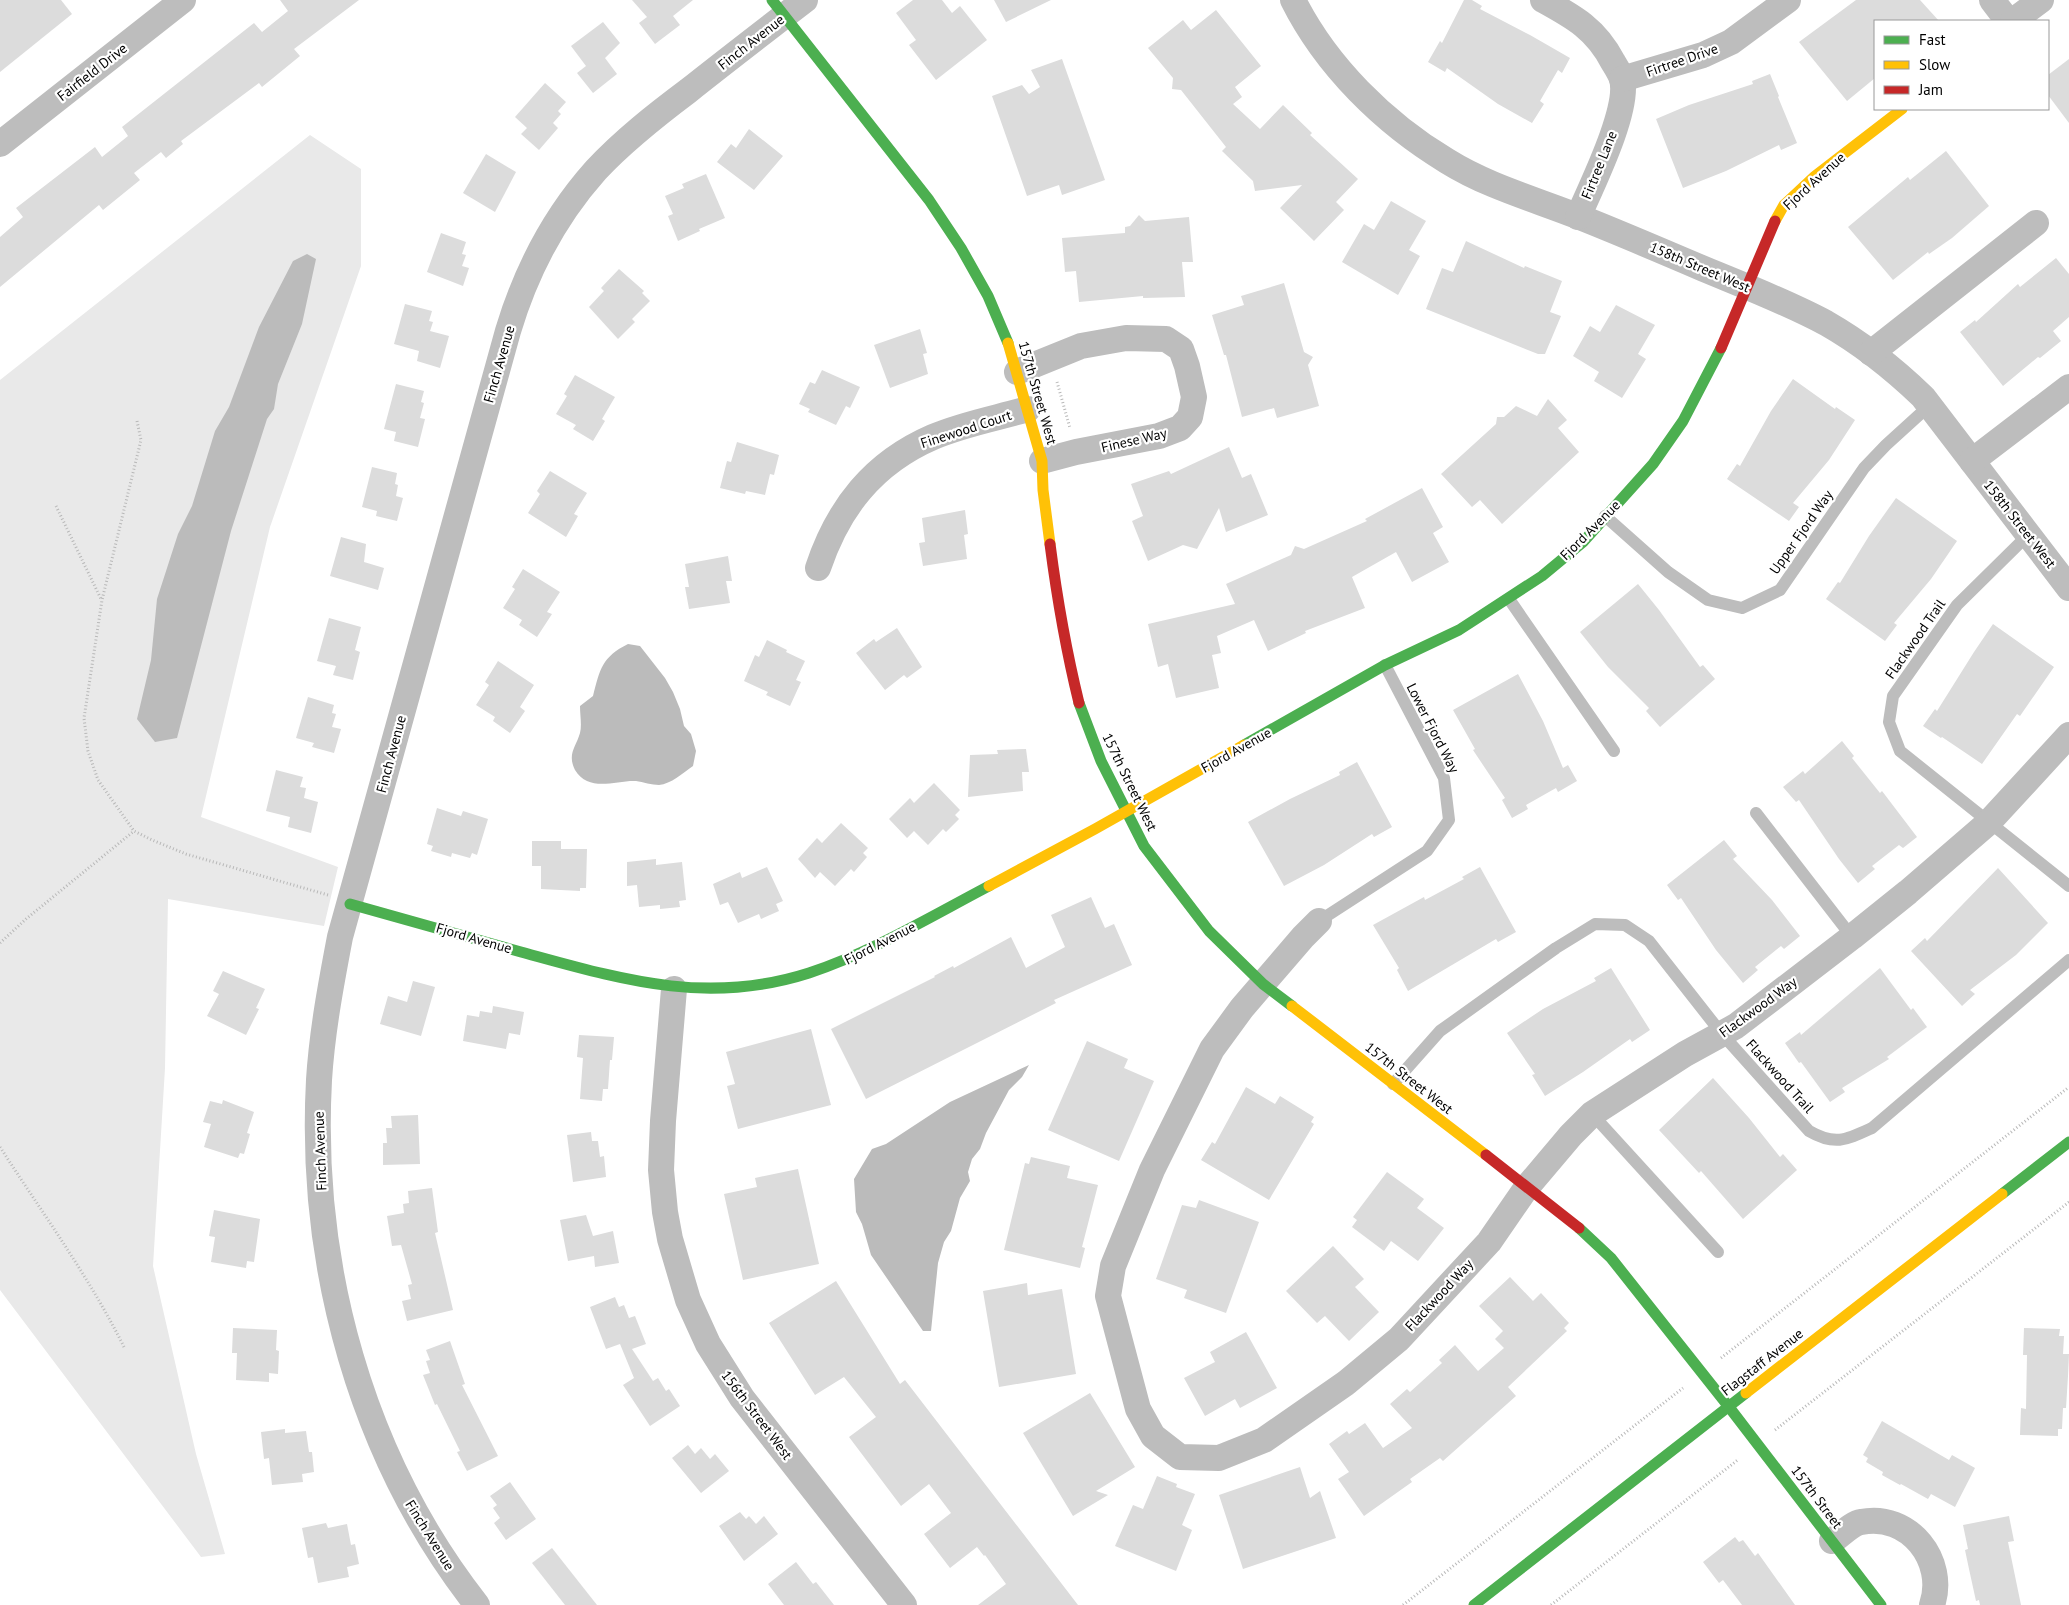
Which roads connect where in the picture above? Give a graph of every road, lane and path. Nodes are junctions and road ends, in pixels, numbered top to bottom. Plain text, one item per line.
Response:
1 (183, 0) edge
2 (805, 0) edge
3 (1294, 0) edge
4 (1543, 0) edge
5 (1788, 0) edge
6 (1992, 0) edge
7 (2040, 0) edge
8 (778, 8) edge
9 (2007, 20) edge
10 (2014, 20) edge
11 (1622, 80) junction
12 (1901, 110) edge
13 (0, 144) edge
14 (1578, 216) junction
15 (2036, 223) dead end
16 (1747, 287) junction
17 (1870, 353) junction
18 (1017, 372) junction
19 (1057, 381) dead end
20 (2069, 387) edge
21 (1930, 405) junction
22 (1028, 409) junction
23 (137, 421) dead end
24 (1073, 437) dead end
25 (1042, 461) junction
26 (1972, 461) junction
27 (56, 506) dead end
28 (1605, 516) junction
29 (2028, 535) junction
30 (818, 568) dead end
31 (2069, 588) edge
32 (1509, 599) junction
33 (102, 600) junction
34 (1385, 665) junction
35 (2069, 735) edge
36 (1614, 751) dead end
37 (1125, 811) junction
38 (1756, 814) dead end
39 (1988, 823) junction
40 (134, 831) junction
41 (2069, 886) edge
42 (341, 900) junction
43 (1319, 921) joint
44 (1852, 937) junction
45 (0, 943) edge
46 (2069, 960) edge
47 (1263, 984) junction
48 (674, 989) junction
49 (1722, 1034) junction
50 (1392, 1084) junction
51 (2069, 1087) edge
52 (1592, 1114) junction
53 (2069, 1142) edge
54 (0, 1148) edge
55 (1527, 1187) junction
56 (2069, 1202) edge
57 (1718, 1252) dead end
58 (125, 1349) dead end
59 (1730, 1351) dead end
60 (1673, 1396) dead end
61 (1729, 1407) junction
62 (1785, 1423) dead end
63 (1730, 1467) dead end
64 (1832, 1542) junction
65 (476, 1605) edge
66 (904, 1605) edge
67 (1402, 1605) edge
68 (1474, 1605) edge
69 (1551, 1605) edge
70 (1881, 1605) edge
71 (1932, 1605) edge

1 - 13 street, Fairfield Drive
2 - 8 street, Finch Avenue
3 - 14 street, 158th Street West
4 - 11 street, Firtree Lane
5 - 11 street, Firtree Drive
6 - 9 street
7 - 10 street
8 - 18 street, 157th Street West
8 - 42 street, Finch Avenue
11 - 14 street, Firtree Lane
12 - 16 street, Fjord Avenue
14 - 16 street, 158th Street West
15 - 17 street
16 - 17 street, 158th Street West
16 - 28 street, Fjord Avenue
17 - 21 street, 158th Street West
18 - 22 street, 157th Street West
18 - 25 street, Finese Way
19 - 24 path
20 - 26 street
21 - 26 street, 158th Street West
21 - 28 lane, Upper Fjord Way
22 - 25 street, 157th Street West
22 - 30 street, Finewood Court
23 - 33 path
25 - 37 street, 157th Street West
26 - 29 street, 158th Street West
27 - 33 path
28 - 32 street, Fjord Avenue
29 - 31 street, 158th Street West
29 - 39 lane, Flackwood Trail
32 - 34 street, Fjord Avenue
32 - 36 lane
33 - 40 path
34 - 37 street, Fjord Avenue
34 - 43 lane, Lower Fjord Way
35 - 39 street, Flackwood Way
37 - 47 street, 157th Street West
37 - 48 street, Fjord Avenue
38 - 44 lane
39 - 41 lane, Flackwood Trail
39 - 44 street, Flackwood Way
40 - 42 path
40 - 45 path
42 - 48 street, Fjord Avenue
42 - 65 street, Finch Avenue
43 - 47 street, Flackwood Way
44 - 49 street, Flackwood Way
46 - 49 lane, Flackwood Trail
47 - 50 street, 157th Street West
47 - 55 street, Flackwood Way
48 - 66 street, 156th Street West
49 - 50 lane, Flackwood Trail
49 - 52 street, Flackwood Way
50 - 55 street, 157th Street West
51 - 59 path
52 - 55 street, Flackwood Way
52 - 57 lane
53 - 61 street, Flagstaff Avenue
54 - 58 path
55 - 61 street, 157th Street West
56 - 62 path
60 - 67 path
61 - 64 street, 157th Street
61 - 68 street, Flagstaff Avenue
63 - 69 path
64 - 70 street, 157th Street
64 - 71 street

